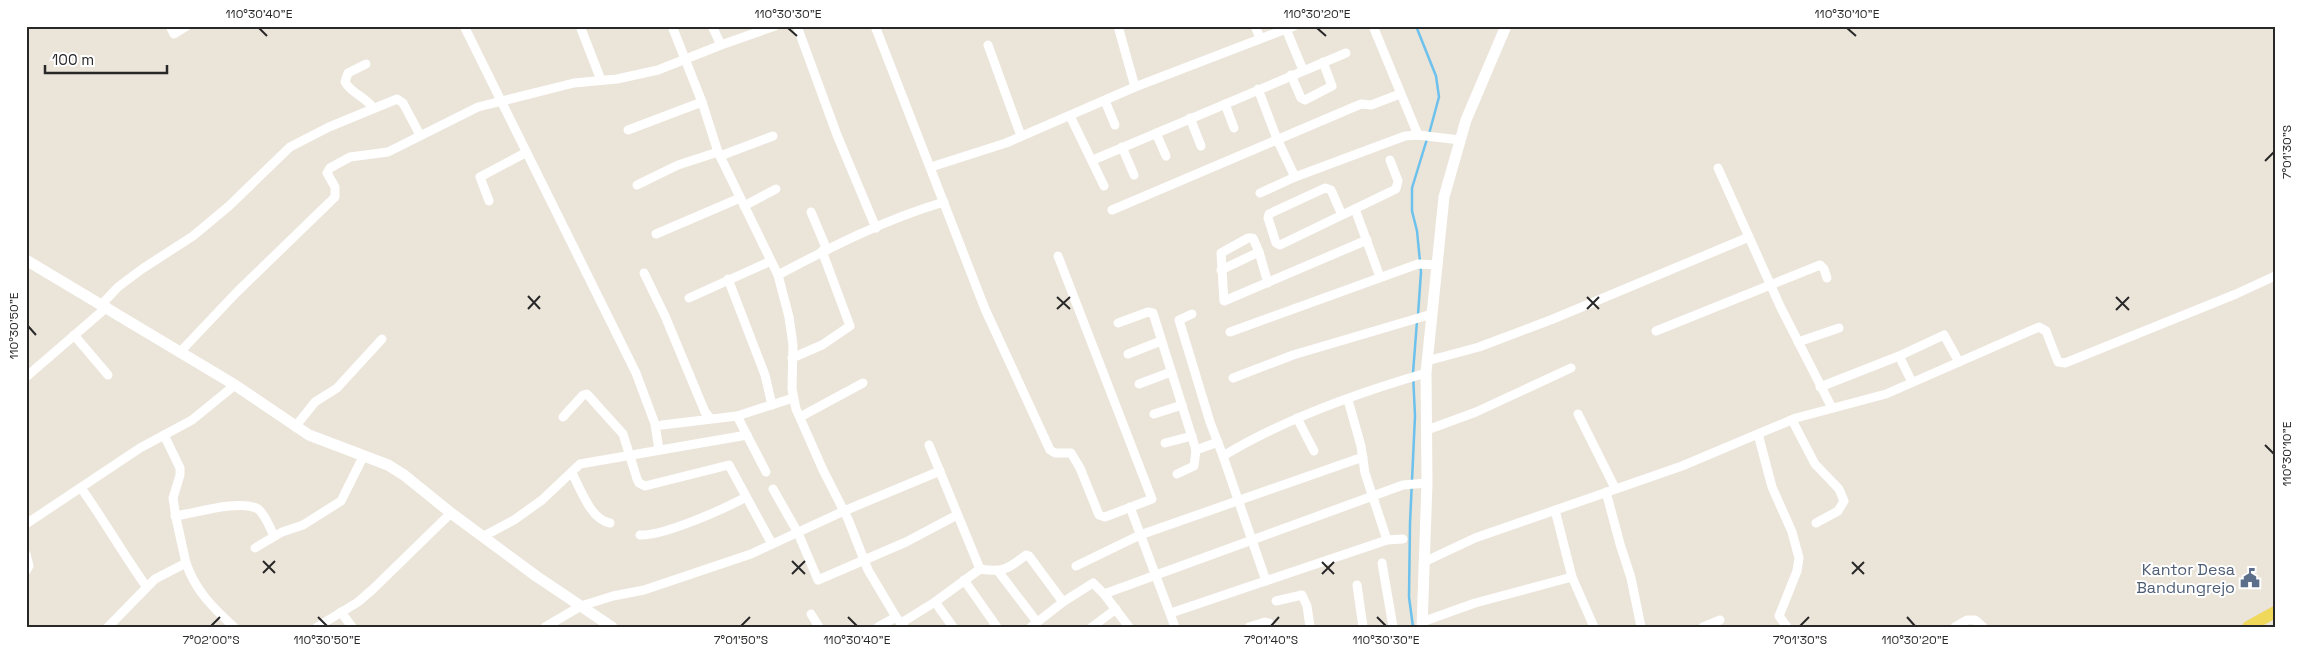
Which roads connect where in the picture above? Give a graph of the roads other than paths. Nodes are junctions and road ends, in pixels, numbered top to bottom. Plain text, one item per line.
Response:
1 (170, 26) edge
2 (186, 26) edge
3 (464, 26) edge
4 (580, 26) edge
5 (672, 26) edge
6 (712, 26) edge
7 (775, 26) edge
8 (797, 26) edge
9 (875, 26) edge
10 (1118, 26) edge
11 (1256, 26) edge
12 (1373, 26) edge
13 (1506, 26) edge
14 (1290, 28) edge
15 (1260, 38) junction
16 (721, 45) junction
17 (988, 45) dead end
18 (1346, 53) dead end
19 (686, 60) junction
20 (1323, 62) junction
21 (366, 64) dead end
22 (1303, 70) junction
23 (1291, 75) junction
24 (601, 80) junction
25 (1135, 87) junction
26 (1258, 89) junction
27 (1400, 94) junction
28 (501, 100) junction
29 (1105, 101) junction
30 (702, 102) junction
31 (1225, 104) junction
32 (373, 108) junction
33 (1070, 116) junction
34 (1190, 118) junction
35 (1115, 124) dead end
36 (1234, 128) dead end
37 (628, 130) dead end
38 (1156, 133) junction
39 (420, 135) junction
40 (773, 136) dead end
41 (1021, 136) junction
42 (1422, 136) junction
43 (1277, 139) junction
44 (1460, 140) junction
45 (1201, 146) dead end
46 (1122, 147) junction
47 (525, 153) junction
48 (719, 154) junction
49 (1166, 156) dead end
50 (1093, 160) junction
51 (1390, 160) dead end
52 (931, 167) junction
53 (1718, 168) dead end
54 (1134, 175) dead end
55 (1295, 177) junction
56 (637, 184) dead end
57 (1104, 186) dead end
58 (776, 189) dead end
59 (1260, 192) dead end
60 (489, 201) dead end
61 (742, 202) junction
62 (944, 202) junction
63 (1355, 209) junction
64 (1112, 210) dead end
65 (811, 212) dead end
66 (1342, 215) junction
67 (876, 228) junction
68 (656, 234) dead end
69 (1749, 238) junction
70 (1368, 240) junction
71 (824, 250) junction
72 (1259, 252) junction
73 (1058, 256) dead end
74 (26, 260) edge
75 (771, 261) junction
76 (1434, 264) junction
77 (1221, 270) junction
78 (644, 273) dead end
79 (778, 275) junction
80 (2275, 276) edge
81 (1380, 277) junction
82 (1827, 278) dead end
83 (728, 279) junction
84 (1268, 283) junction
85 (1770, 286) junction
86 (688, 298) dead end
87 (105, 305) junction
88 (1192, 314) dead end
89 (1428, 316) junction
90 (1118, 323) dead end
91 (1839, 328) dead end
92 (1656, 331) dead end
93 (1230, 332) dead end
94 (74, 336) junction
95 (382, 339) dead end
96 (1162, 341) junction
97 (1798, 342) junction
98 (181, 351) junction
99 (1128, 354) dead end
100 (1899, 356) junction
101 (792, 358) junction
102 (1427, 361) junction
103 (1959, 362) junction
104 (1571, 368) dead end
105 (1171, 372) junction
106 (1423, 374) junction
107 (108, 375) dead end
108 (26, 377) edge
109 (1233, 378) dead end
110 (1912, 382) junction
111 (863, 383) dead end
112 (1139, 384) dead end
113 (235, 385) junction
114 (1820, 387) junction
115 (793, 398) junction
116 (1348, 400) junction
117 (772, 404) junction
118 (1182, 405) junction
119 (1832, 408) junction
120 (1154, 414) dead end
121 (1578, 414) dead end
122 (737, 416) junction
123 (562, 417) dead end
124 (800, 417) junction
125 (710, 418) junction
126 (1297, 418) junction
127 (1792, 420) junction
128 (662, 425) dead end
129 (295, 426) junction
130 (1427, 430) junction
131 (1758, 434) junction
132 (164, 435) junction
133 (747, 435) junction
134 (1192, 436) junction
135 (1218, 442) junction
136 (1165, 443) dead end
137 (929, 445) dead end
138 (659, 450) junction
139 (1196, 450) junction
140 (1314, 451) dead end
141 (364, 455) junction
142 (630, 455) junction
143 (1223, 456) junction
144 (1363, 457) junction
145 (940, 471) junction
146 (766, 472) dead end
147 (572, 474) junction
148 (1177, 474) dead end
149 (1424, 483) junction
150 (81, 488) junction
151 (1615, 488) junction
152 (773, 489) dead end
153 (1606, 492) junction
154 (1374, 496) junction
155 (746, 497) junction
156 (1238, 501) junction
157 (1130, 508) junction
158 (1555, 510) junction
159 (844, 511) junction
160 (450, 513) junction
161 (957, 515) junction
162 (175, 516) junction
163 (610, 523) dead end
164 (1816, 523) dead end
165 (26, 524) edge
166 (798, 533) junction
167 (640, 535) dead end
168 (1140, 535) junction
169 (274, 536) junction
170 (484, 536) junction
171 (1403, 539) dead end
172 (1387, 540) junction
173 (1251, 541) junction
174 (772, 544) junction
175 (255, 548) dead end
176 (26, 554) edge
177 (865, 561) junction
178 (1424, 562) junction
179 (186, 563) junction
180 (1382, 563) dead end
181 (1076, 566) dead end
182 (980, 568) junction
183 (26, 571) edge
184 (998, 571) junction
185 (1155, 575) junction
186 (1572, 578) junction
187 (964, 580) junction
188 (1266, 581) junction
189 (1357, 585) dead end
190 (146, 586) junction
191 (1104, 594) junction
192 (1276, 601) dead end
193 (936, 602) junction
194 (1063, 602) junction
195 (582, 606) junction
196 (1116, 609) junction
197 (341, 612) junction
198 (2275, 612) edge
199 (1171, 613) junction
200 (811, 614) dead end
201 (1720, 620) dead end
202 (900, 622) edge
203 (1422, 624) edge
204 (1034, 625) edge
205 (108, 627) edge
206 (234, 627) edge
207 (317, 627) edge
208 (352, 627) edge
209 (545, 627) edge
210 (612, 627) edge
211 (819, 627) edge
212 (878, 627) edge
213 (953, 627) edge
214 (997, 627) edge
215 (1092, 627) edge
216 (1129, 627) edge
217 (1175, 627) edge
218 (1249, 627) edge
219 (1271, 627) edge
220 (1310, 627) edge
221 (1363, 627) edge
222 (1392, 627) edge
223 (1594, 627) edge
224 (1641, 627) edge
225 (1704, 627) edge
226 (1787, 627) edge
227 (1955, 627) edge
228 (1983, 627) edge
229 (2248, 627) edge

1 - 2 street
3 - 28 street
4 - 24 street
5 - 19 street
6 - 16 street
7 - 16 street
8 - 67 street
9 - 52 street
10 - 25 street
11 - 15 street
12 - 27 street
13 - 44 main road
14 - 15 street
14 - 22 street
15 - 25 street
16 - 19 street
17 - 41 street
18 - 20 street
19 - 24 street
19 - 30 street
20 - 22 street
20 - 23 street
21 - 32 street
22 - 23 street
23 - 26 street
24 - 28 street
25 - 29 street
26 - 31 street
26 - 43 street
27 - 42 street
27 - 43 street
28 - 39 street
28 - 47 street
29 - 33 street
29 - 35 street
30 - 37 street
30 - 48 street
31 - 34 street
31 - 36 street
32 - 39 street
32 - 87 street
33 - 41 street
33 - 50 street
34 - 38 street
34 - 45 street
38 - 46 street
38 - 49 street
39 - 98 street
40 - 48 street
41 - 52 street
42 - 44 street
42 - 55 street
43 - 55 street
43 - 64 street
44 - 76 main road
46 - 50 street
46 - 54 street
47 - 60 street
47 - 138 street
48 - 56 street
48 - 61 street
50 - 57 street
51 - 63 street
52 - 62 street
53 - 69 street
55 - 59 street
58 - 61 street
61 - 68 street
61 - 75 street
62 - 67 street
62 - 157 street
63 - 66 street
63 - 70 street
65 - 71 street
66 - 66 street
67 - 71 street
69 - 85 street
69 - 102 street
70 - 81 street
70 - 84 street
71 - 79 street
71 - 101 street
72 - 77 street
72 - 77 street
72 - 84 street
73 - 157 street
74 - 87 main road
75 - 79 street
75 - 83 street
76 - 81 street
76 - 89 main road
77 - 84 street
78 - 125 street
79 - 101 street
80 - 103 street
81 - 93 street
82 - 85 street
83 - 86 street
83 - 117 street
85 - 92 street
85 - 97 street
87 - 94 street
87 - 98 main road
88 - 135 street
89 - 102 main road
89 - 109 street
90 - 96 street
91 - 97 street
94 - 107 street
94 - 108 street
95 - 129 street
96 - 99 street
96 - 105 street
97 - 114 street
98 - 113 main road
100 - 103 street
100 - 110 street
100 - 114 street
101 - 115 street
102 - 106 main road
103 - 110 street
104 - 130 street
105 - 112 street
105 - 118 street
106 - 116 street
106 - 130 main road
110 - 119 street
111 - 124 street
113 - 129 main road
113 - 132 street
114 - 119 street
115 - 117 street
115 - 124 street
116 - 126 street
116 - 144 street
117 - 122 street
118 - 120 street
118 - 134 street
119 - 127 street
121 - 151 street
122 - 125 street
122 - 133 street
123 - 142 street
124 - 159 street
125 - 128 street
126 - 140 street
126 - 143 street
127 - 131 street
127 - 164 street
129 - 141 main road
130 - 149 main road
131 - 151 street
131 - 226 street
132 - 150 street
132 - 162 street
133 - 138 street
133 - 146 street
134 - 136 street
134 - 139 street
135 - 139 street
135 - 143 street
137 - 145 street
138 - 142 street
139 - 148 street
141 - 160 main road
141 - 169 street
142 - 147 street
142 - 155 street
143 - 156 street
144 - 154 street
144 - 156 street
145 - 159 street
145 - 161 street
147 - 163 street
147 - 170 street
149 - 154 street
149 - 178 main road
150 - 165 street
150 - 190 street
151 - 153 street
152 - 166 street
153 - 158 street
153 - 224 street
154 - 172 street
154 - 173 street
155 - 167 street
155 - 174 street
156 - 168 street
156 - 173 street
157 - 168 street
158 - 178 street
158 - 186 street
159 - 166 street
159 - 177 street
160 - 170 main road
160 - 197 street
161 - 177 street
161 - 182 street
162 - 169 street
162 - 179 street
166 - 174 street
166 - 177 street
168 - 181 street
168 - 185 street
169 - 175 street
170 - 195 main road
171 - 172 street
172 - 188 street
173 - 185 street
173 - 188 street
174 - 195 street
176 - 183 street
177 - 202 street
178 - 203 main road
179 - 190 street
179 - 206 street
180 - 222 street
182 - 184 street
182 - 187 street
184 - 194 street
184 - 204 street
185 - 191 street
185 - 199 street
186 - 203 street
186 - 223 street
187 - 193 street
187 - 214 street
188 - 199 street
189 - 221 street
190 - 205 street
191 - 194 street
191 - 196 street
192 - 220 street
193 - 202 street
193 - 213 street
194 - 204 street
195 - 209 street
195 - 210 main road
196 - 215 street
196 - 216 street
197 - 207 street
197 - 208 street
198 - 229 main road
199 - 217 street
200 - 211 street
201 - 225 street
202 - 212 street
218 - 219 street
227 - 228 street

